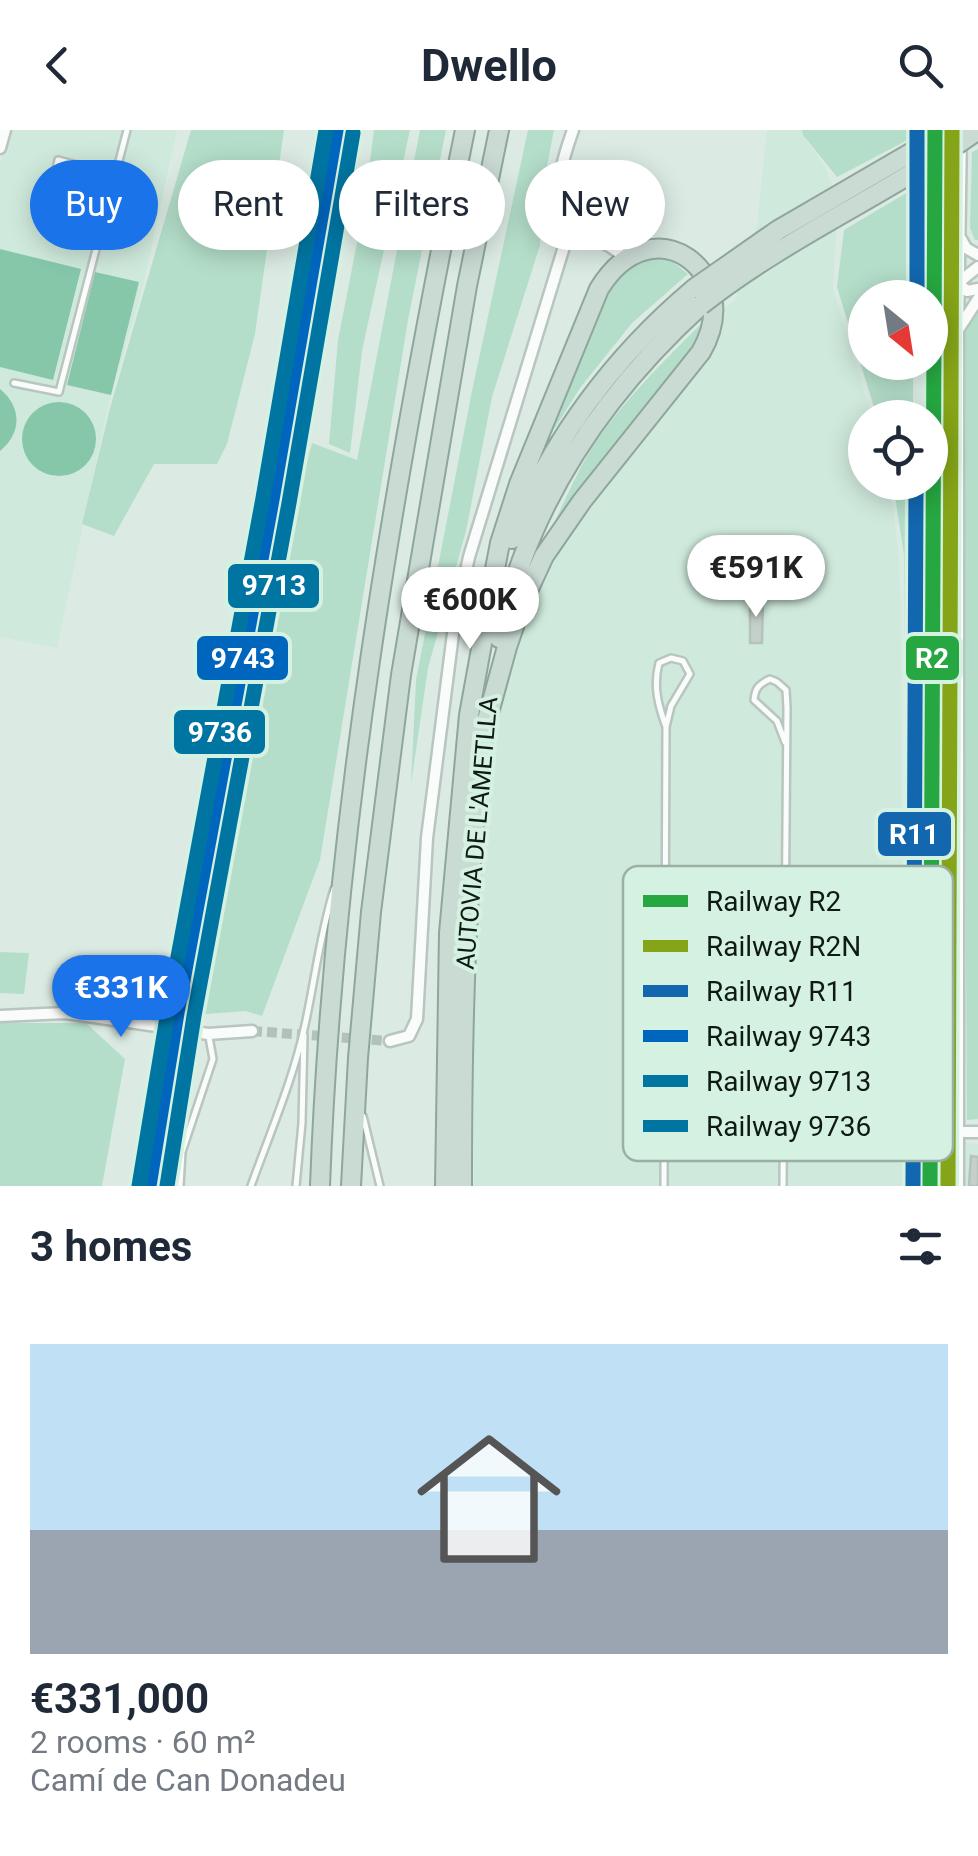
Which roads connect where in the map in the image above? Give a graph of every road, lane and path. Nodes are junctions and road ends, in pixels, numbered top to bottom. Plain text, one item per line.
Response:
1 (4, 130) edge
2 (127, 130) edge
3 (465, 130) edge
4 (499, 130) edge
5 (573, 130) edge
6 (950, 130) edge
7 (961, 130) edge
8 (978, 130) edge
9 (0, 148) edge
10 (119, 160) edge
11 (563, 160) edge
12 (960, 234) junction
13 (96, 250) edge
14 (563, 250) edge
15 (614, 250) edge
16 (978, 255) edge
17 (626, 258) junction
18 (978, 267) edge
19 (958, 283) junction
20 (978, 289) edge
21 (698, 296) junction
22 (978, 299) edge
23 (958, 332) junction
24 (14, 382) dead end
25 (484, 626) junction
26 (666, 727) junction
27 (484, 731) junction
28 (786, 742) junction
29 (346, 853) junction
30 (665, 866) edge
31 (785, 866) edge
32 (0, 1016) edge
33 (157, 1026) tunnel mouth
34 (304, 1027) junction
35 (182, 1030) tunnel mouth
36 (252, 1031) tunnel mouth
37 (208, 1034) junction
38 (390, 1041) dead end
39 (356, 1087) junction
40 (959, 1132) junction
41 (978, 1132) edge
42 (664, 1161) edge
43 (784, 1161) edge
44 (180, 1186) edge
45 (251, 1186) edge
46 (296, 1186) edge
47 (320, 1186) edge
48 (350, 1186) edge
49 (380, 1186) edge
50 (445, 1186) edge
51 (462, 1186) edge
52 (664, 1186) edge
53 (784, 1186) edge
54 (958, 1186) edge

1 - 9 street
2 - 10 lane
3 - 29 highway
4 - 39 highway
5 - 11 street
6 - 21 highway, bridge
7 - 12 street
8 - 21 highway, bridge
12 - 16 street
12 - 19 street
13 - 24 lane
14 - 38 street
15 - 17 street
17 - 25 highway
17 - 27 highway
18 - 19 street
19 - 20 street
19 - 23 street
21 - 25 highway
21 - 27 highway, AUTOVIA DE L'AMETLLA
22 - 23 street
23 - 40 street
25 - 50 highway
26 - 26 lane
26 - 30 lane
27 - 51 highway, AUTOVIA DE L'AMETLLA
28 - 28 lane
28 - 31 lane
29 - 34 lane
29 - 47 highway
32 - 33 street
34 - 45 lane
34 - 46 lane
35 - 37 street
36 - 37 street
37 - 44 lane
39 - 48 highway
39 - 49 lane
40 - 41 street
40 - 54 street
42 - 52 lane
43 - 53 lane

